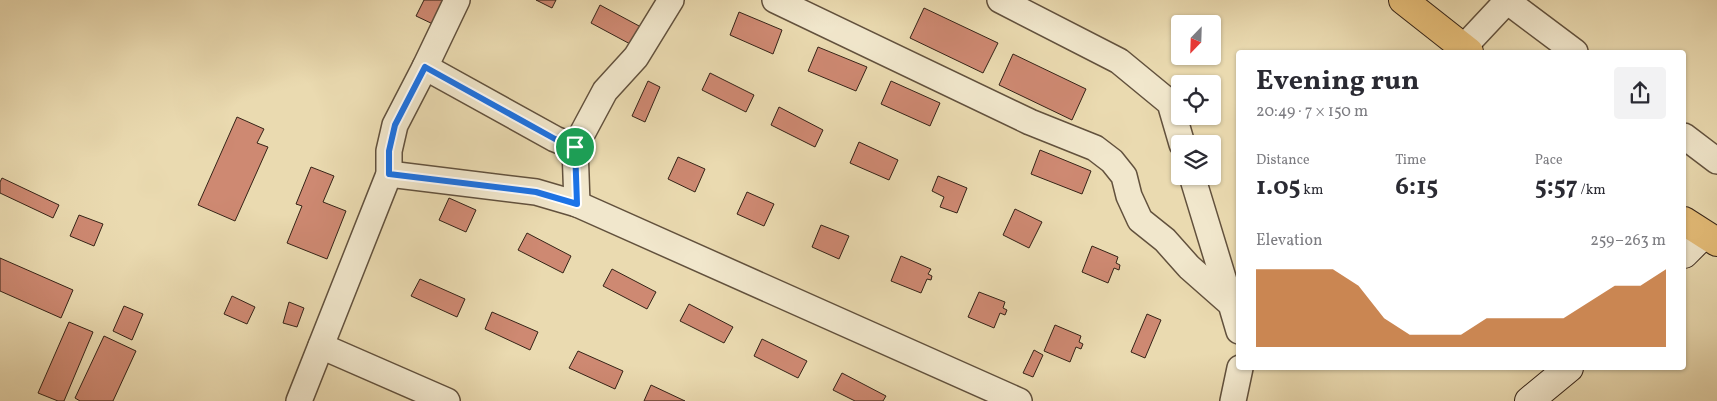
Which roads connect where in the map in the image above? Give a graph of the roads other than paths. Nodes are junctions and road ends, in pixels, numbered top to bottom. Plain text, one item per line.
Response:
1 (457, 0) edge
2 (671, 0) edge
3 (775, 0) edge
4 (1000, 0) edge
5 (1403, 0) edge
6 (1508, 1) edge
7 (1466, 50) edge
8 (1572, 50) edge
9 (425, 67) junction
10 (1179, 135) edge
11 (1686, 138) edge
12 (575, 147) junction
13 (1717, 161) edge
14 (389, 174) junction
15 (1195, 185) edge
16 (577, 204) junction
17 (1701, 233) edge
18 (1686, 252) edge
19 (1231, 304) junction
20 (1236, 321) edge
21 (321, 346) junction
22 (1240, 370) edge
23 (1567, 370) edge
24 (299, 401) edge
25 (447, 401) edge
26 (1019, 401) edge
27 (1234, 401) edge
28 (1529, 401) edge

1 - 9 street
2 - 12 street
3 - 19 street
4 - 10 street
5 - 7 highway
6 - 7 street
6 - 8 street
9 - 12 street
9 - 14 street
11 - 13 street
12 - 16 street
14 - 16 street
14 - 21 street
15 - 19 street
16 - 26 street
17 - 18 street
19 - 20 street
21 - 24 street
21 - 25 street
22 - 27 street
23 - 28 street

